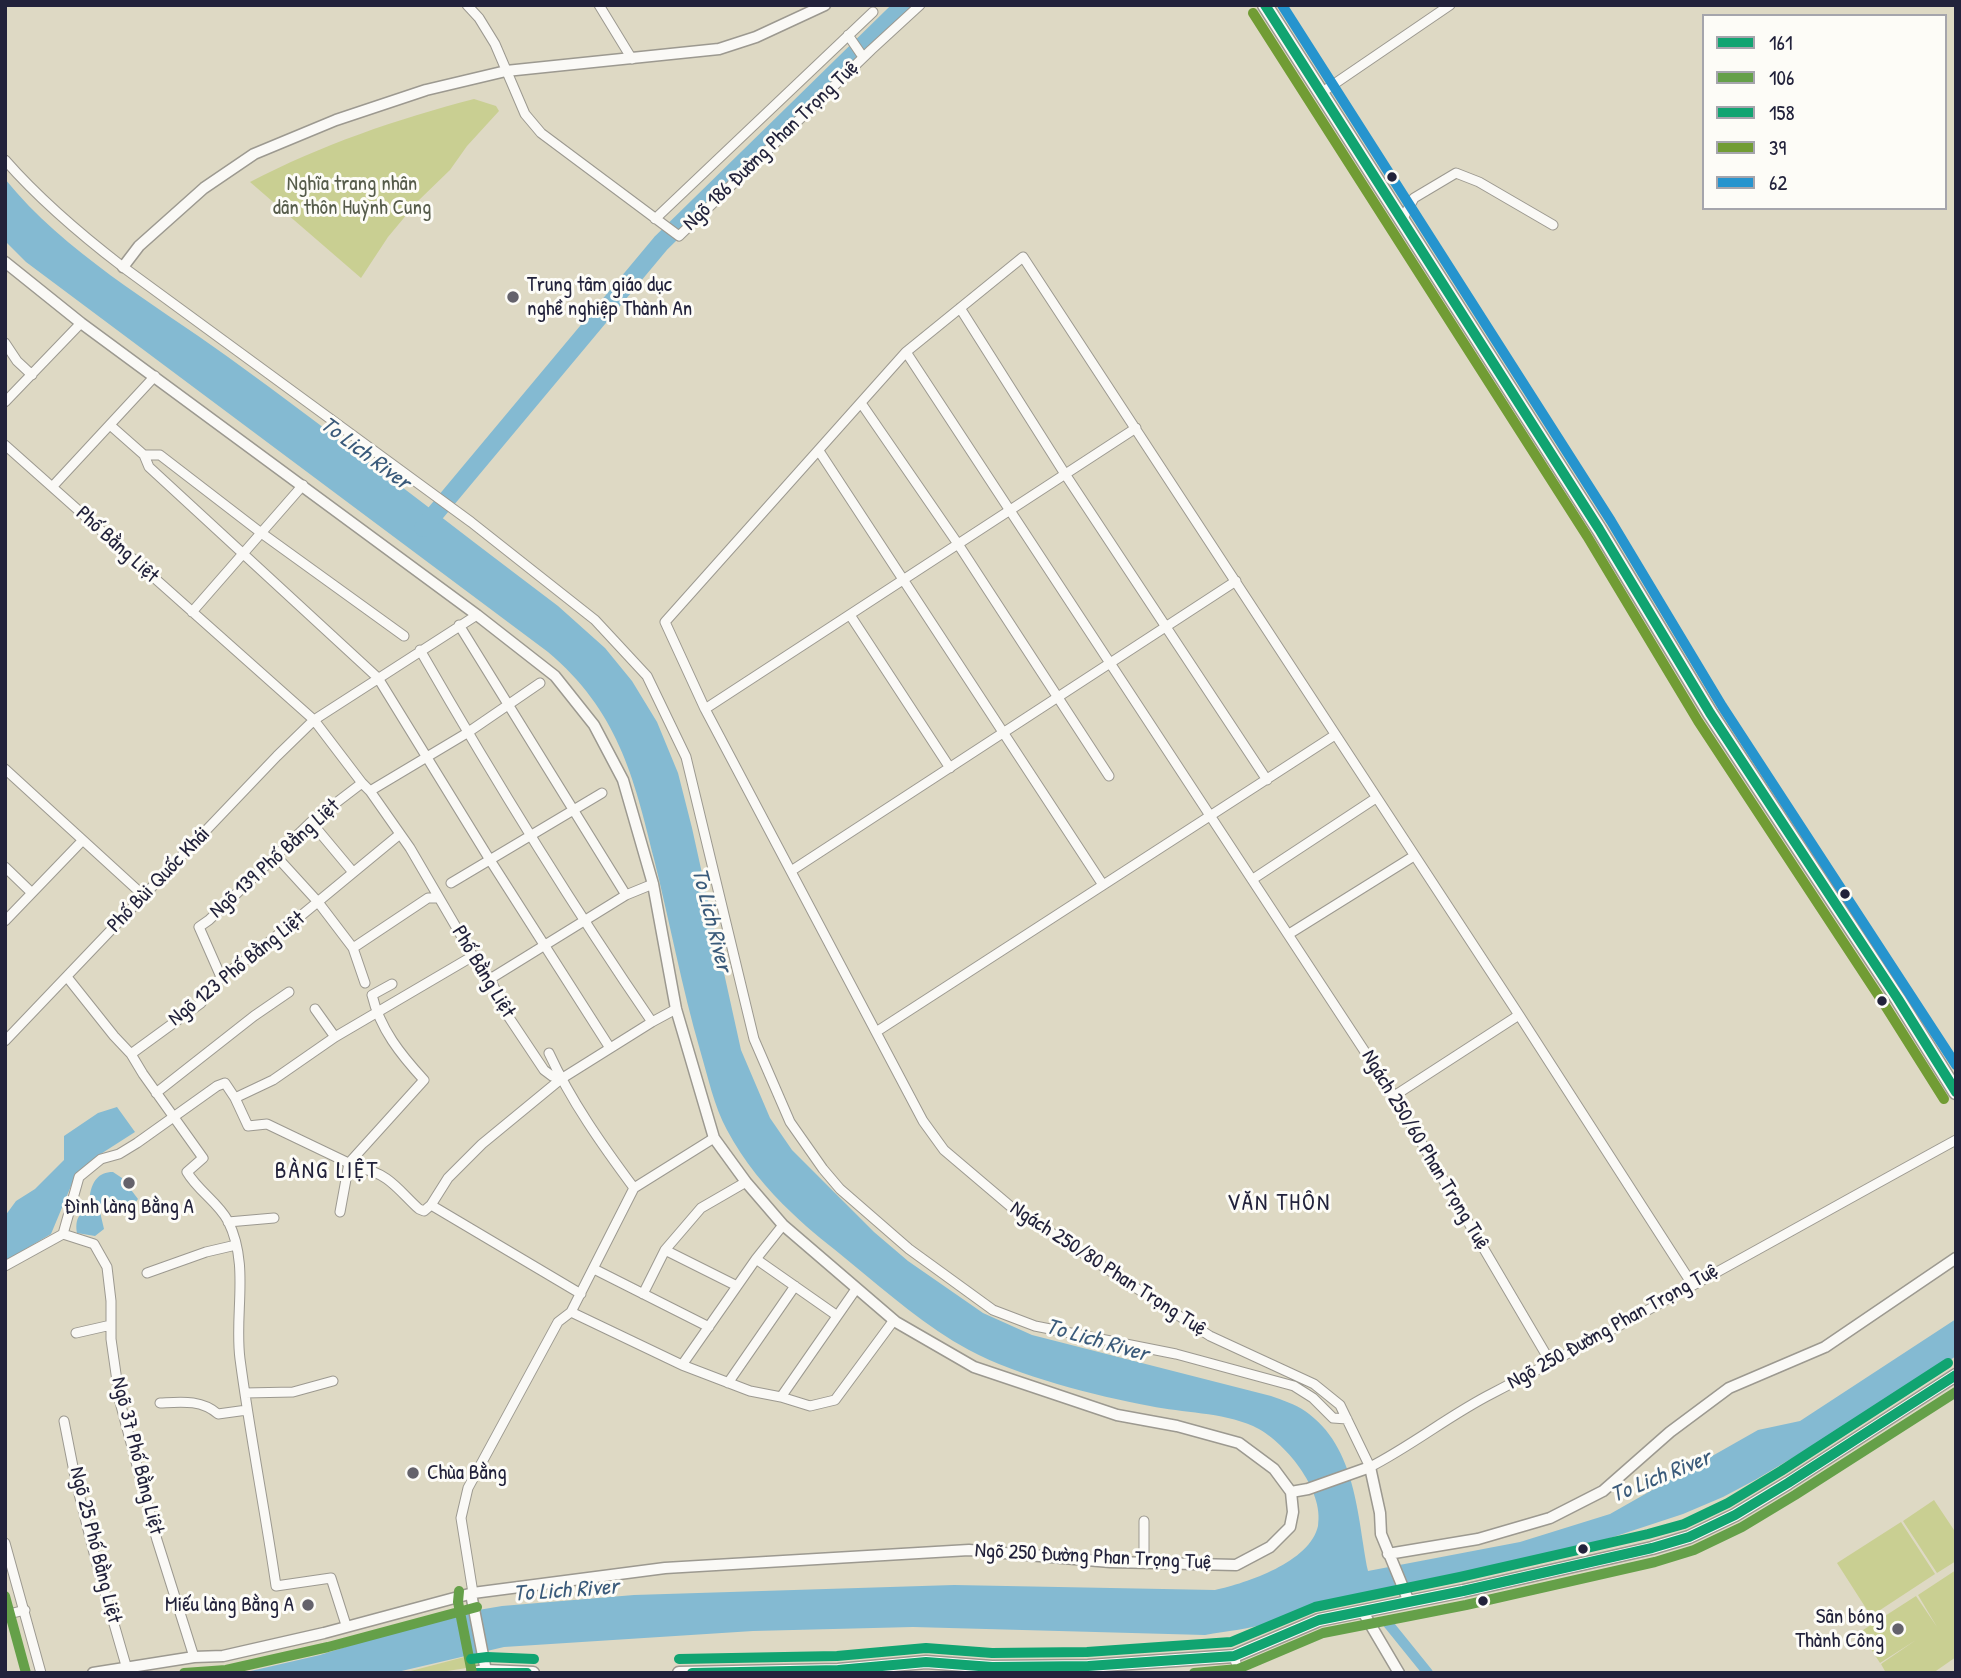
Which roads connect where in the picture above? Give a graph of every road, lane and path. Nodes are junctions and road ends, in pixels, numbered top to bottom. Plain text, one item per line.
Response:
1 (467, 5) edge
2 (599, 5) edge
3 (825, 5) edge
4 (920, 5) edge
5 (1265, 5) edge
6 (1450, 5) edge
7 (873, 12) dead end
8 (848, 35) junction
9 (860, 51) junction
10 (632, 59) junction
11 (506, 71) junction
12 (1321, 93) junction
13 (5, 160) edge
14 (655, 219) junction
15 (1402, 220) junction
16 (1553, 225) dead end
17 (5, 262) edge
18 (123, 267) junction
19 (960, 308) junction
20 (81, 323) junction
21 (5, 343) edge
22 (906, 352) junction
23 (32, 375) junction
24 (155, 376) junction
25 (5, 402) edge
26 (861, 403) junction
27 (110, 425) junction
28 (1136, 429) junction
29 (5, 445) edge
30 (819, 451) junction
31 (144, 455) junction
32 (1065, 474) junction
33 (303, 485) junction
34 (53, 486) junction
35 (1011, 510) junction
36 (260, 533) junction
37 (958, 544) junction
38 (243, 552) junction
39 (904, 580) junction
40 (1236, 582) junction
41 (192, 612) junction
42 (477, 615) junction
43 (850, 615) junction
44 (459, 625) junction
45 (1166, 627) junction
46 (404, 636) dead end
47 (420, 650) junction
48 (1110, 663) junction
49 (378, 678) junction
50 (540, 683) dead end
51 (1058, 697) junction
52 (510, 706) junction
53 (705, 709) junction
54 (314, 720) junction
55 (1004, 732) junction
56 (467, 733) junction
57 (1335, 735) junction
58 (428, 755) junction
59 (950, 768) junction
60 (5, 769) edge
61 (1110, 776) dead end
62 (1267, 780) junction
63 (362, 783) junction
64 (370, 791) junction
65 (603, 793) dead end
66 (1376, 798) junction
67 (572, 810) junction
68 (1211, 817) junction
69 (311, 822) junction
70 (400, 834) junction
71 (530, 835) junction
72 (82, 841) junction
73 (276, 856) junction
74 (1414, 856) junction
75 (490, 860) junction
76 (5, 867) edge
77 (352, 871) junction
78 (791, 871) junction
79 (1253, 879) junction
80 (451, 883) dead end
81 (653, 884) junction
82 (1103, 885) junction
83 (32, 893) junction
84 (626, 895) junction
85 (144, 896) junction
86 (439, 898) junction
87 (318, 902) junction
88 (5, 921) edge
89 (583, 921) junction
90 (1292, 937) junction
91 (544, 946) junction
92 (353, 948) junction
93 (473, 956) junction
94 (67, 977) junction
95 (221, 977) junction
96 (490, 979) junction
97 (365, 983) dead end
98 (392, 984) dead end
99 (289, 992) dead end
100 (315, 1009) dead end
101 (677, 1009) junction
102 (377, 1013) junction
103 (1519, 1016) junction
104 (652, 1022) junction
105 (876, 1032) junction
106 (335, 1037) junction
107 (6, 1038) edge
108 (610, 1048) junction
109 (549, 1053) dead end
110 (131, 1054) junction
111 (561, 1079) junction
112 (1956, 1092) edge
113 (156, 1093) junction
114 (1394, 1096) junction
115 (235, 1098) junction
116 (173, 1117) junction
117 (715, 1138) junction
118 (1956, 1140) edge
119 (349, 1163) junction
120 (746, 1182) junction
121 (634, 1188) junction
122 (431, 1205) junction
123 (340, 1212) dead end
124 (274, 1218) dead end
125 (228, 1222) junction
126 (783, 1226) junction
127 (63, 1234) junction
128 (236, 1245) junction
129 (665, 1250) junction
130 (756, 1258) junction
131 (1956, 1258) edge
132 (5, 1266) edge
133 (594, 1269) junction
134 (147, 1273) dead end
135 (1692, 1284) junction
136 (737, 1286) junction
137 (795, 1286) junction
138 (856, 1289) junction
139 (581, 1294) junction
140 (643, 1294) junction
141 (571, 1312) junction
142 (836, 1315) junction
143 (894, 1320) junction
144 (111, 1325) junction
145 (709, 1326) junction
146 (76, 1333) dead end
147 (1551, 1363) junction
148 (682, 1365) junction
149 (1956, 1375) edge
150 (333, 1381) dead end
151 (728, 1383) junction
152 (246, 1393) junction
153 (781, 1397) junction
154 (160, 1403) dead end
155 (247, 1410) junction
156 (1347, 1419) junction
157 (64, 1421) dead end
158 (1370, 1467) junction
159 (1291, 1492) junction
160 (1144, 1521) dead end
161 (5, 1544) edge
162 (1390, 1557) junction
163 (1144, 1562) junction
164 (473, 1596) junction
165 (1409, 1602) junction
166 (25, 1610) junction
167 (1363, 1612) junction
168 (5, 1615) edge
169 (346, 1625) junction
170 (1234, 1656) junction
171 (194, 1657) junction
172 (127, 1669) junction
173 (481, 1669) edge
174 (992, 1670) edge
175 (41, 1673) edge
176 (93, 1673) edge
177 (533, 1673) edge
178 (679, 1673) edge
179 (1239, 1673) edge
180 (1399, 1673) edge

1 - 11 street, Ngõ 186 Đường Phan Trọng Tuệ
2 - 10 street
3 - 10 street
4 - 9 street, Ngõ 186 Đường Phan Trọng Tuệ
5 - 12 main road
6 - 12 street
7 - 8 street
8 - 9 street
8 - 14 street
9 - 14 street, Ngõ 186 Đường Phan Trọng Tuệ
10 - 11 street
11 - 14 street, Ngõ 186 Đường Phan Trọng Tuệ
11 - 18 street
12 - 15 main road
13 - 18 street
15 - 16 street
15 - 112 main road
17 - 20 street
18 - 156 street
19 - 22 street
19 - 28 street
19 - 32 street
20 - 23 street
20 - 24 street
21 - 23 street
22 - 26 street
22 - 35 street, Ngách 250/60 Phan Trọng Tuệ
23 - 25 street
24 - 27 street
24 - 33 street
26 - 30 street
26 - 37 street
27 - 31 street
27 - 34 street
28 - 32 street
28 - 40 street
29 - 34 street, Phố Bằng Liệt
30 - 39 street
30 - 53 street, Ngách 250/80 Phan Trọng Tuệ
31 - 36 street
31 - 38 street
32 - 35 street
32 - 45 street
33 - 36 street
33 - 42 street
34 - 41 street, Phố Bằng Liệt
35 - 37 street
35 - 48 street, Ngách 250/60 Phan Trọng Tuệ
36 - 38 street
36 - 46 street
37 - 39 street
37 - 51 street
38 - 41 street
38 - 49 street
39 - 43 street
39 - 55 street
40 - 45 street
40 - 57 street
41 - 54 street, Phố Bằng Liệt
42 - 44 street, Phố Bùi Quốc Khái
42 - 81 street
43 - 53 street
43 - 59 street
44 - 47 street, Phố Bùi Quốc Khái
44 - 52 street
45 - 48 street
45 - 62 street
47 - 49 street, Phố Bùi Quốc Khái
47 - 56 street
48 - 51 street
48 - 68 street, Ngách 250/60 Phan Trọng Tuệ
49 - 54 street, Phố Bùi Quốc Khái
49 - 58 street
50 - 52 street
51 - 55 street
51 - 61 street
52 - 56 street
52 - 67 street
53 - 78 street, Ngách 250/80 Phan Trọng Tuệ
54 - 63 street, Phố Bằng Liệt
54 - 85 street, Phố Bùi Quốc Khái
55 - 59 street
55 - 82 street
56 - 58 street
56 - 71 street
57 - 62 street
57 - 66 street
58 - 64 street
58 - 75 street
59 - 78 street
60 - 72 street
62 - 68 street
63 - 64 street, Phố Bằng Liệt
63 - 69 street, Ngõ 139 Phố Bằng Liệt
64 - 70 street, Phố Bằng Liệt
65 - 67 street
66 - 74 street
66 - 79 street
67 - 71 street
67 - 84 street
68 - 79 street, Ngách 250/60 Phan Trọng Tuệ
68 - 82 street
69 - 73 street, Ngõ 139 Phố Bằng Liệt
69 - 77 street
70 - 77 street, Ngõ 123 Phố Bằng Liệt
70 - 86 street, Phố Bằng Liệt
71 - 75 street
71 - 89 street
72 - 83 street
72 - 85 street
73 - 87 street
73 - 95 street, Ngõ 139 Phố Bằng Liệt
74 - 90 street
74 - 103 street
75 - 80 street
75 - 91 street
76 - 83 street
77 - 87 street, Ngõ 123 Phố Bằng Liệt
78 - 105 street, Ngách 250/80 Phan Trọng Tuệ
79 - 90 street, Ngách 250/60 Phan Trọng Tuệ
81 - 84 street
81 - 101 street
82 - 105 street
83 - 88 street
84 - 89 street
85 - 94 street, Phố Bùi Quốc Khái
86 - 92 street
86 - 93 street, Phố Bằng Liệt
87 - 92 street
87 - 95 street, Ngõ 123 Phố Bằng Liệt
89 - 91 street
89 - 104 street
90 - 114 street, Ngách 250/60 Phan Trọng Tuệ
91 - 96 street
91 - 108 street
92 - 97 street
93 - 96 street, Phố Bằng Liệt
93 - 102 street
94 - 107 street, Phố Bùi Quốc Khái
94 - 110 street
95 - 110 street, Ngõ 123 Phố Bằng Liệt
96 - 111 street, Phố Bằng Liệt
98 - 102 street
99 - 113 street
100 - 106 street
101 - 104 street
101 - 117 street
102 - 106 street
102 - 119 street
103 - 114 street
103 - 135 street
104 - 108 street
105 - 156 street, Ngách 250/80 Phan Trọng Tuệ
106 - 115 street
108 - 111 street
109 - 111 street
110 - 113 street
111 - 121 street, Phố Bằng Liệt
111 - 122 street
113 - 116 street
114 - 147 street, Ngách 250/60 Phan Trọng Tuệ
115 - 116 street
115 - 119 street
116 - 125 street
116 - 127 street
117 - 120 street
117 - 121 street
118 - 135 street, Ngõ 250 Đường Phan Trọng Tuệ
119 - 122 street
119 - 123 street
120 - 126 street
120 - 129 street
121 - 133 street
122 - 139 street
124 - 125 street
125 - 128 street
126 - 130 street
126 - 138 street
127 - 132 street
127 - 144 street, Ngõ 37 Phố Bằng Liệt
128 - 134 street
128 - 152 street
129 - 136 street
129 - 140 street
130 - 136 street
130 - 137 street
131 - 162 street
133 - 139 street
133 - 140 street
135 - 147 street, Ngõ 250 Đường Phan Trọng Tuệ
136 - 145 street
137 - 142 street
137 - 151 street
138 - 142 street
138 - 143 street
139 - 141 street
140 - 145 street
141 - 148 street
141 - 164 street
142 - 153 street
143 - 153 street
143 - 159 street
144 - 146 street
144 - 171 street, Ngõ 37 Phố Bằng Liệt
145 - 148 street
147 - 158 street, Ngõ 250 Đường Phan Trọng Tuệ
148 - 151 street
149 - 165 main road
150 - 152 street
151 - 153 street
152 - 155 street
154 - 155 street
155 - 169 street
156 - 158 street, Ngách 250/80 Phan Trọng Tuệ
157 - 172 street, Ngõ 25 Phố Bằng Liệt
158 - 159 street, Ngõ 250 Đường Phan Trọng Tuệ
158 - 162 street
159 - 163 street, Ngõ 250 Đường Phan Trọng Tuệ
160 - 163 street
161 - 166 street
162 - 165 street
163 - 164 street, Ngõ 250 Đường Phan Trọng Tuệ
164 - 169 street, Ngõ 250 Đường Phan Trọng Tuệ
164 - 173 street
165 - 167 main road
166 - 168 street
166 - 175 street
167 - 170 main road
167 - 180 street
169 - 171 street, Ngõ 250 Đường Phan Trọng Tuệ
170 - 174 main road
170 - 179 street
171 - 172 street, Ngõ 250 Đường Phan Trọng Tuệ
172 - 176 street, Ngõ 250 Đường Phan Trọng Tuệ
173 - 177 main road
174 - 178 main road

